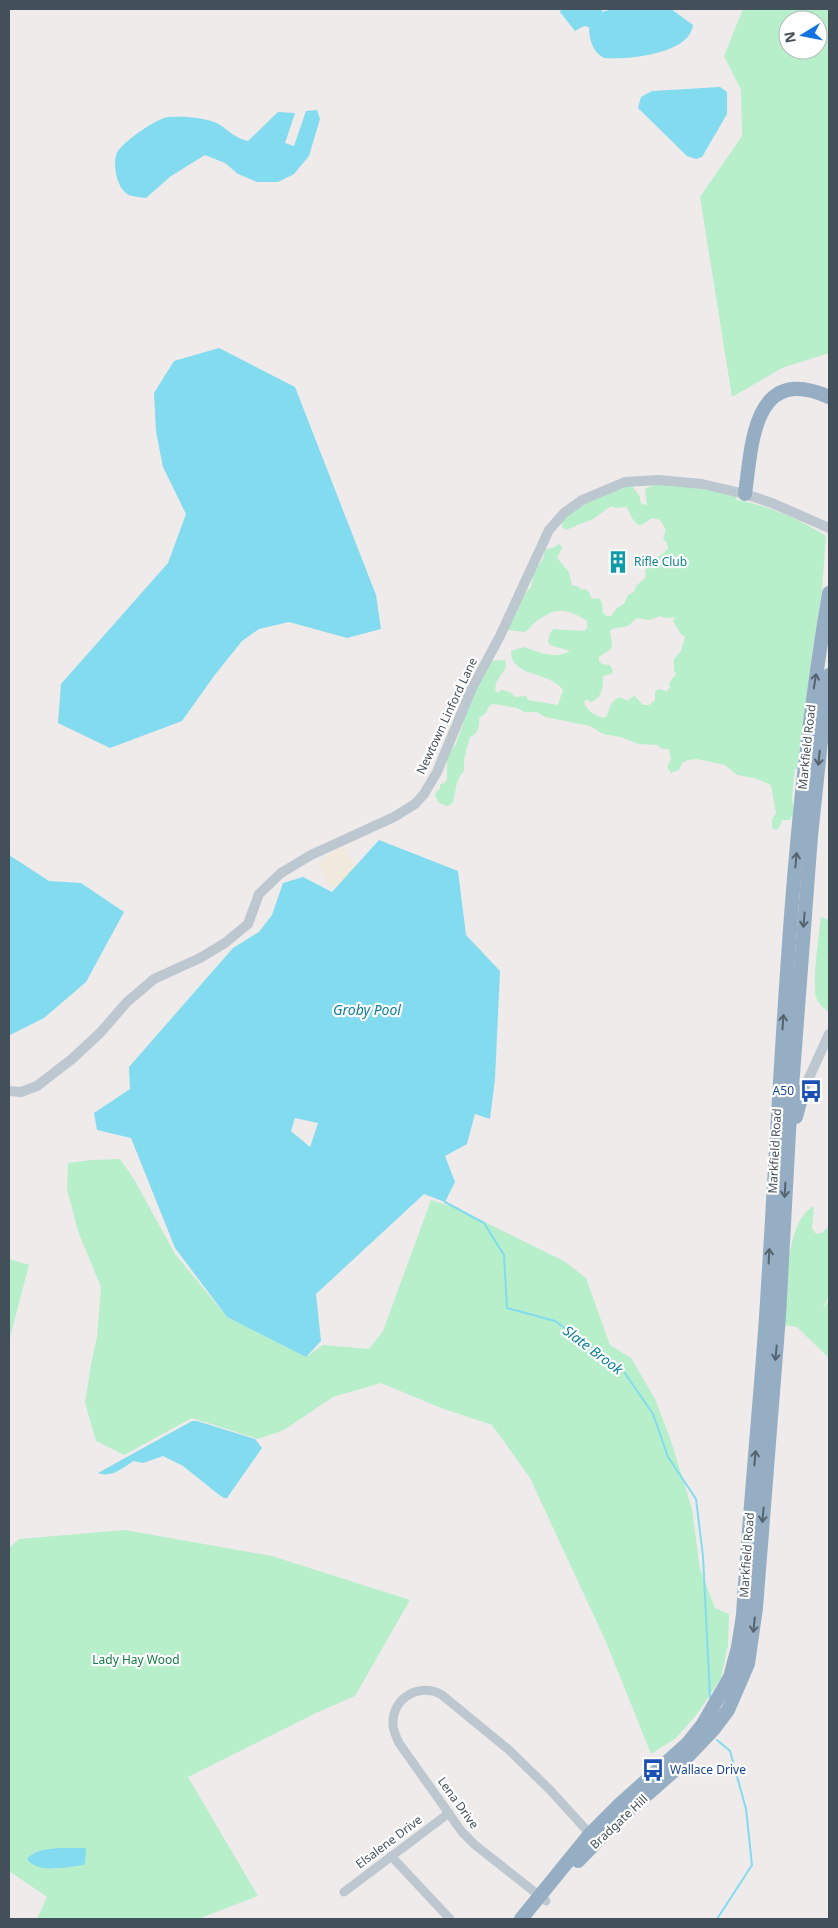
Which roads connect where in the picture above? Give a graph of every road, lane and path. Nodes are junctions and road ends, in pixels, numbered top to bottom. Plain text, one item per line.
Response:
1 (829, 384) edge
2 (807, 389) junction
3 (829, 397) edge
4 (745, 494) junction
5 (829, 528) edge
6 (829, 593) edge
7 (829, 675) edge
8 (829, 1034) edge
9 (9, 1091) edge
10 (803, 1091) joint
11 (786, 1163) junction
12 (713, 1730) joint
13 (449, 1813) junction
14 (590, 1834) junction
15 (391, 1856) junction
16 (344, 1892) dead end
17 (543, 1898) junction
18 (450, 1919) edge
19 (521, 1919) edge
20 (532, 1919) edge

1 - 2 highway
2 - 3 highway
2 - 4 highway
4 - 5 street, Newtown Linford Lane
4 - 9 street, Newtown Linford Lane
14 -> 6 highway, Markfield Road
7 -> 11 highway, Markfield Road
8 - 10 street
10 - 11 highway
11 -> 12 highway, Markfield Road
12 - 17 highway, Bradgate Hill
13 - 14 street, Lena Drive
13 - 15 street, Elsalene Drive
13 - 17 street, Lena Drive
14 - 17 highway, Markfield Road
15 - 16 street, Elsalene Drive
15 - 18 street
17 - 19 highway
17 - 20 highway, Bradgate Hill

